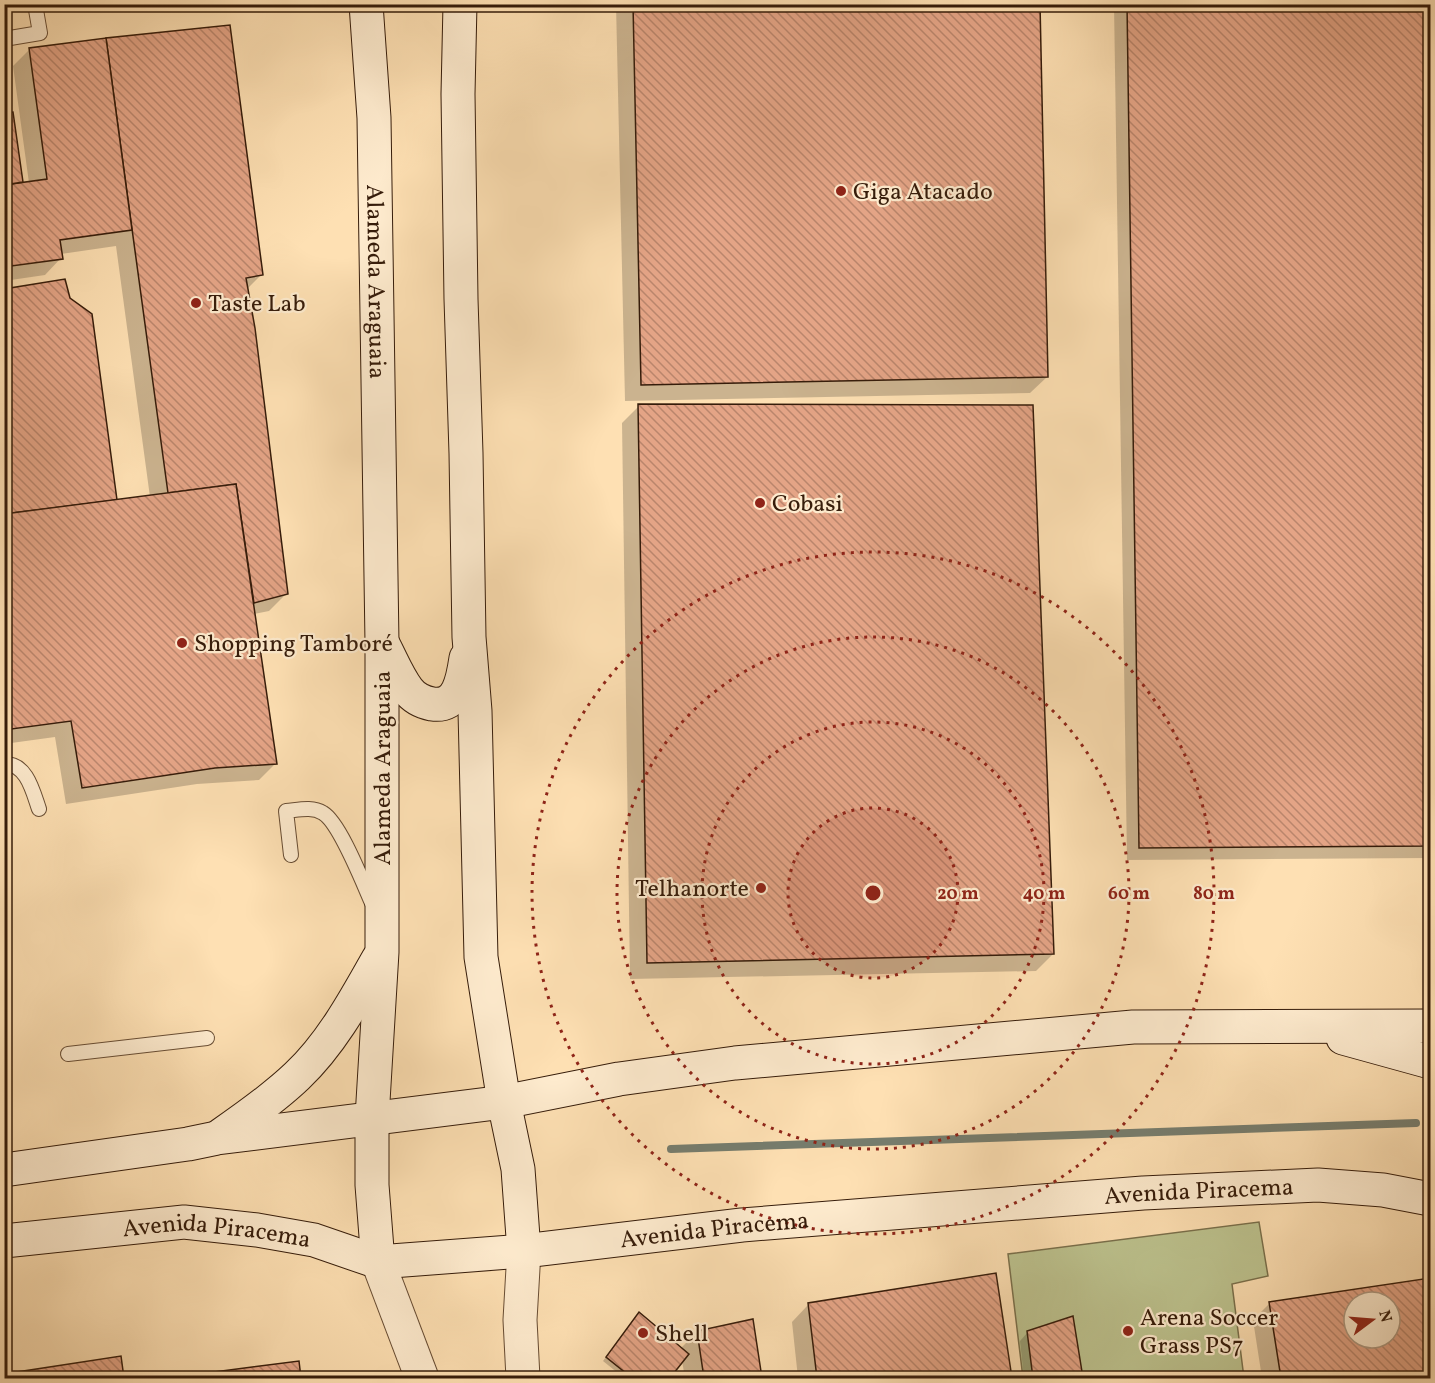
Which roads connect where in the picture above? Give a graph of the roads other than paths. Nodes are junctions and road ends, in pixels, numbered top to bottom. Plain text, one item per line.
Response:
1 (35, 4) edge
2 (366, 4) edge
3 (460, 4) edge
4 (4, 39) edge
5 (469, 637) junction
6 (382, 643) junction
7 (4, 764) edge
8 (39, 808) dead end
9 (291, 855) dead end
10 (381, 936) junction
11 (1431, 1026) edge
12 (1304, 1027) junction
13 (207, 1038) dead end
14 (68, 1054) dead end
15 (1431, 1062) edge
16 (504, 1102) junction
17 (372, 1118) junction
18 (217, 1138) junction
19 (4, 1170) edge
20 (1431, 1199) edge
21 (4, 1241) edge
22 (524, 1251) junction
23 (378, 1262) junction
24 (422, 1378) edge
25 (523, 1378) edge

1 - 4 lane
2 - 6 main road, Alameda Araguaia
3 - 5 main road
5 - 6 main road
5 - 16 main road
6 - 10 main road, Alameda Araguaia
7 - 8 lane
9 - 10 lane
10 - 17 main road, Alameda Araguaia
10 - 18 main road
11 - 12 main road
12 - 15 main road
12 - 16 main road
13 - 14 lane
16 - 17 main road
16 - 22 main road
17 - 18 main road
17 - 23 main road, Alameda Araguaia
18 - 19 main road
20 - 22 main road, Avenida Piracema
21 - 23 main road, Avenida Piracema
22 - 23 main road, Avenida Piracema
22 - 25 main road
23 - 24 main road, Alameda Araguaia

